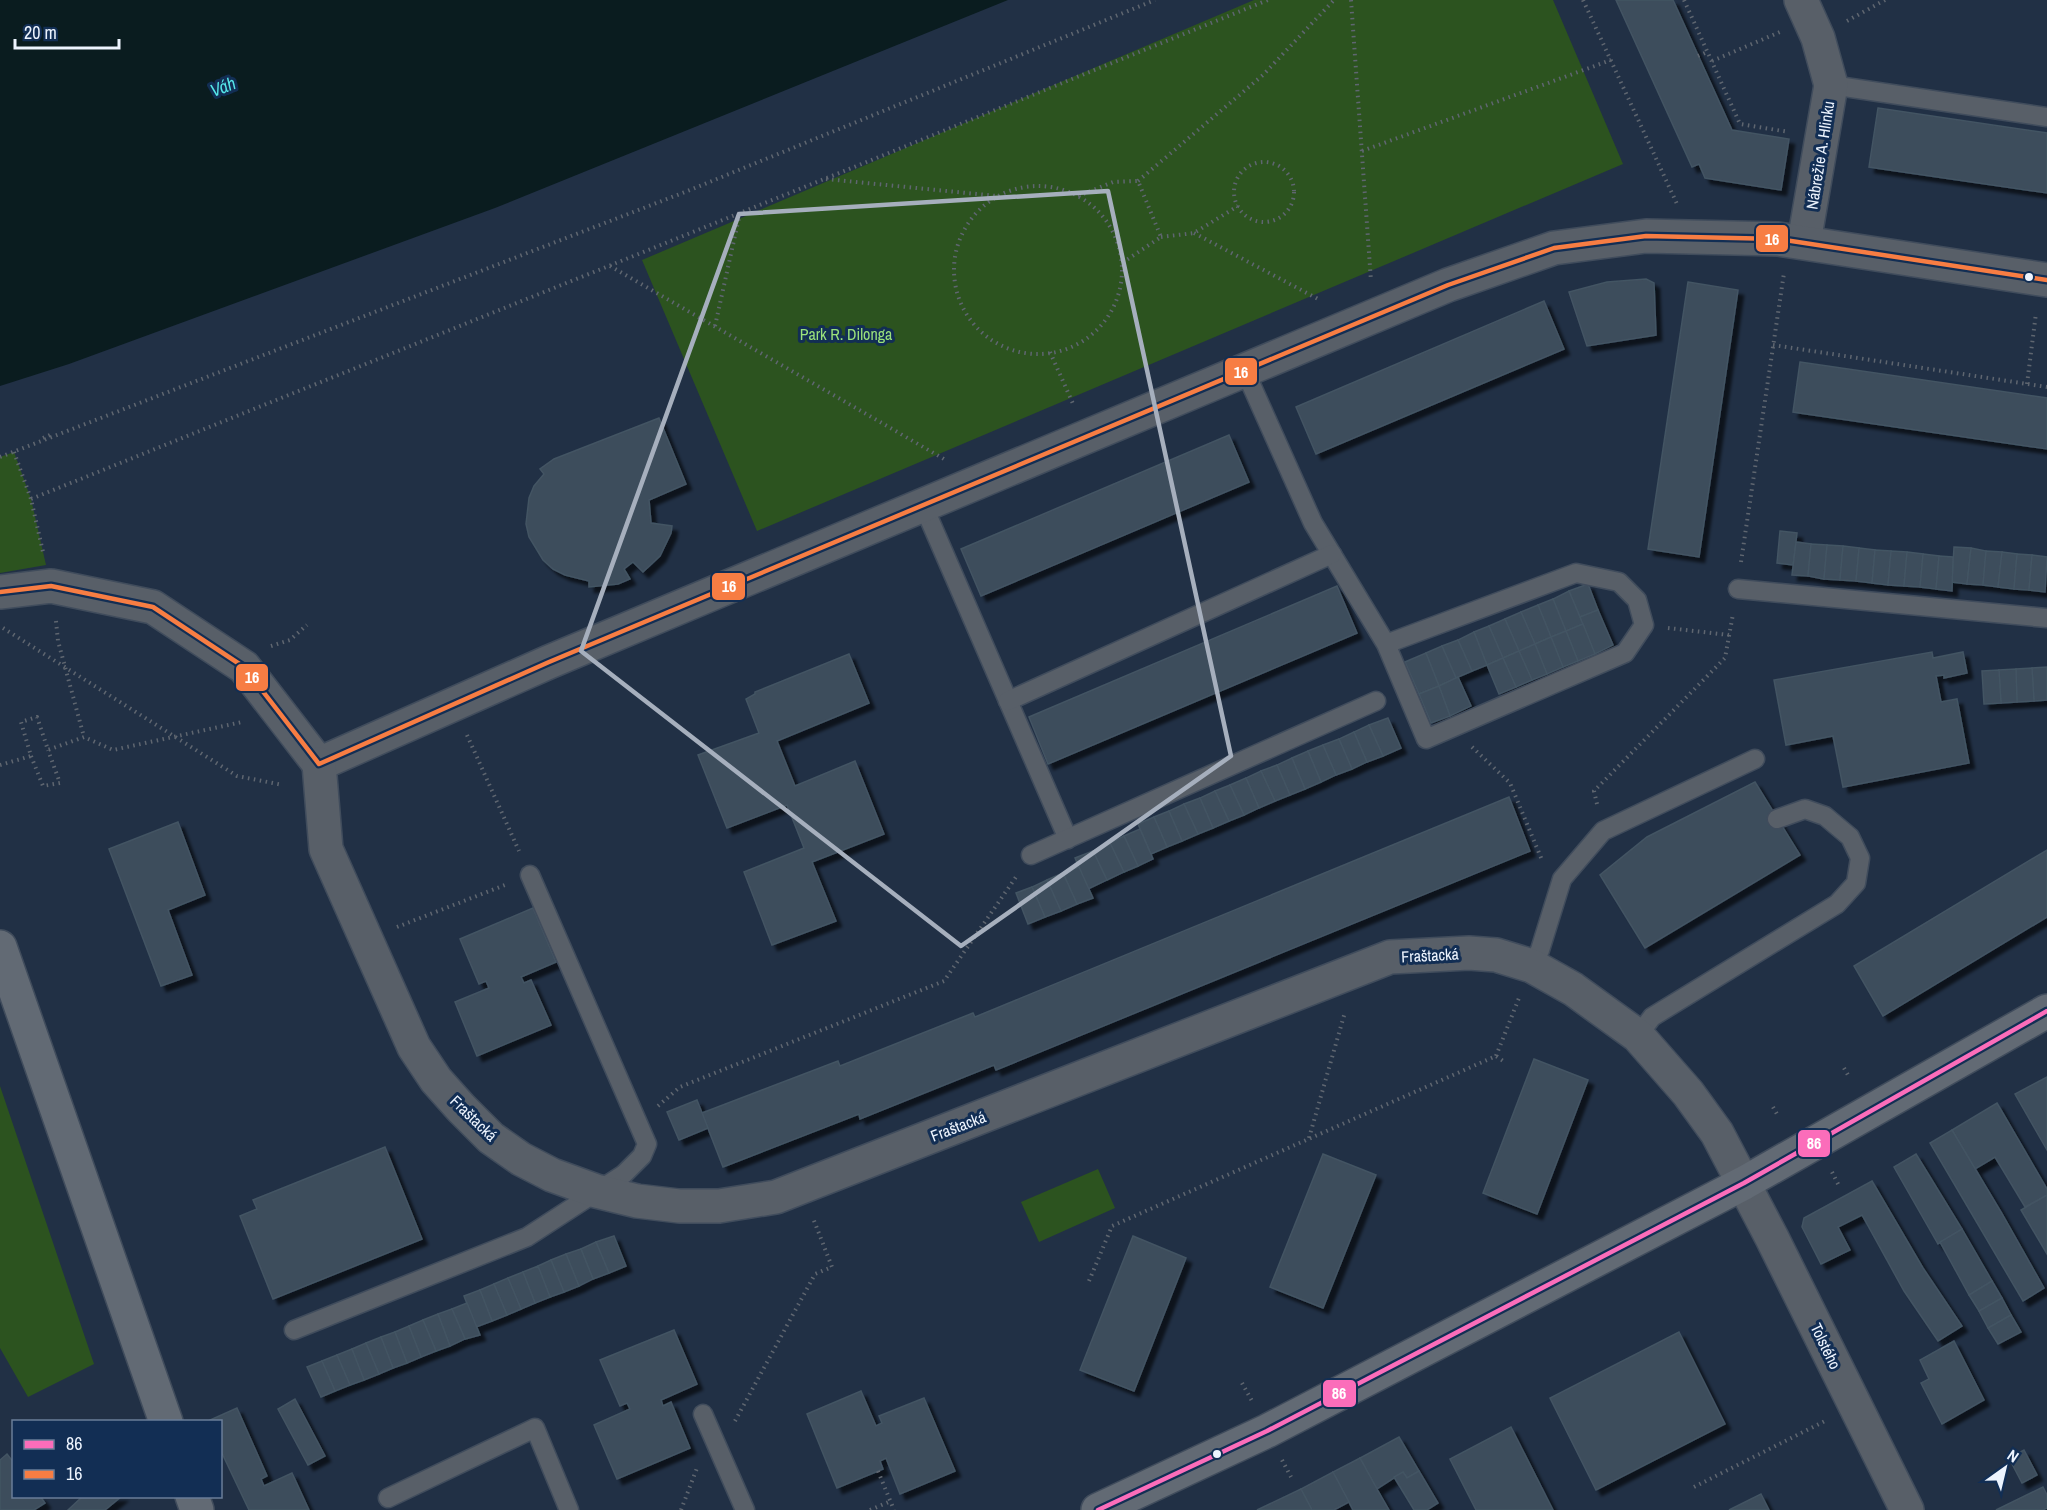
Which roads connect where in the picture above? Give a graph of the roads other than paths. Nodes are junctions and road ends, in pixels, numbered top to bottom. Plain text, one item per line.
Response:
1 (1809, 19) edge
2 (1831, 85) junction
3 (2047, 117) edge
4 (1804, 242) junction
5 (2042, 295) edge
6 (1245, 371) junction
7 (924, 507) junction
8 (1332, 554) junction
9 (1738, 589) road end
10 (0, 592) edge
11 (2047, 618) edge
12 (1386, 644) junction
13 (1008, 701) junction
14 (1376, 701) dead end
15 (1755, 759) dead end
16 (319, 764) junction
17 (1778, 819) dead end
18 (1068, 839) junction
19 (1031, 855) road end
20 (530, 875) road end
21 (0, 947) edge
22 (1532, 966) junction
23 (2047, 1011) edge
24 (1638, 1036) junction
25 (1744, 1183) junction
26 (596, 1191) junction
27 (294, 1329) dead end
28 (703, 1414) dead end
29 (165, 1420) edge
30 (388, 1498) dead end
31 (569, 1510) edge
32 (745, 1510) edge
33 (1098, 1510) edge
34 (1907, 1510) edge

1 - 2 street, Nábrežie A. Hlinku
2 - 3 lane
2 - 4 street, Nábrežie A. Hlinku
4 - 5 street
4 - 6 street
6 - 7 street
6 - 8 lane
7 - 13 lane
7 - 16 street
8 - 12 lane
8 - 13 lane
9 - 11 lane
10 - 16 street
12 - 12 lane
13 - 18 lane
14 - 18 lane
15 - 22 lane
16 - 26 street, Fraštacká
17 - 24 lane
18 - 19 lane
20 - 26 lane
21 - 29 main road
22 - 24 street, Fraštacká
22 - 26 street, Fraštacká
23 - 25 main road
24 - 25 street, Fraštacká
25 - 33 main road
25 - 34 street, Tolstého
26 - 27 lane
28 - 32 lane
30 - 31 lane

